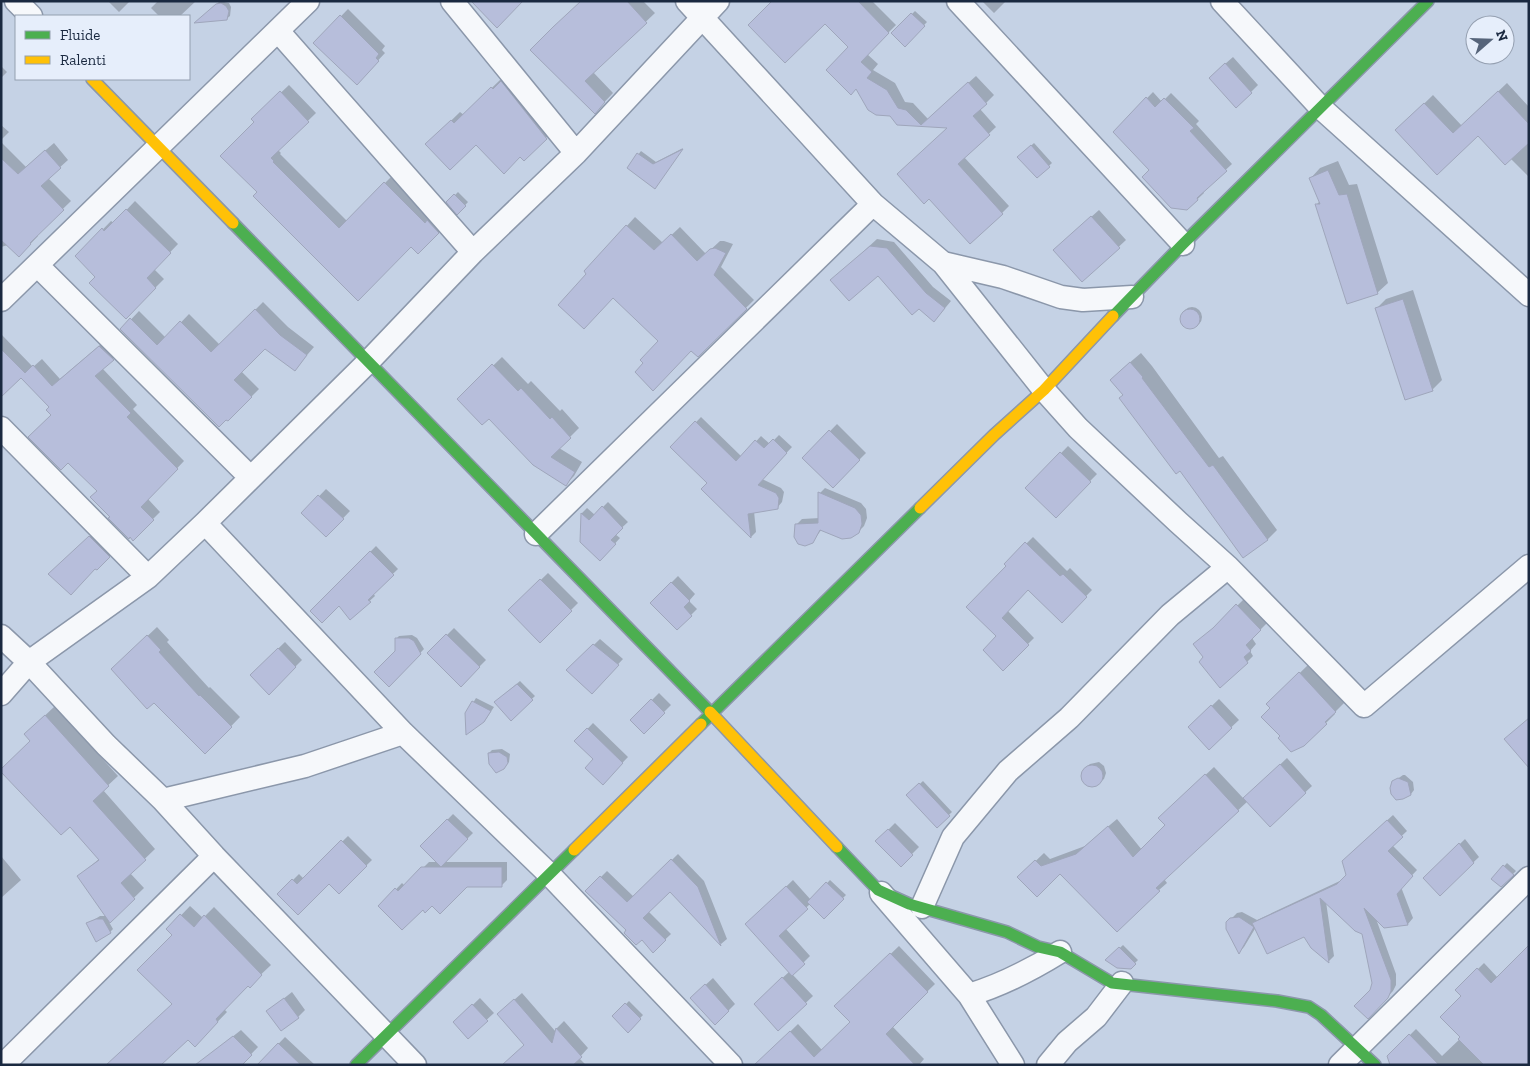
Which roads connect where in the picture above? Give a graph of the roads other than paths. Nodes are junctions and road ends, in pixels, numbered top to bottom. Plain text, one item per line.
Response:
1 (16, 1) edge
2 (308, 1) edge
3 (452, 1) edge
4 (958, 1) edge
5 (1222, 1) edge
6 (1428, 1) edge
7 (703, 6) edge
8 (30, 15) edge
9 (278, 31) junction
10 (93, 80) edge
11 (1321, 108) junction
12 (158, 147) junction
13 (576, 154) junction
14 (873, 204) junction
15 (1184, 244) junction
16 (473, 252) junction
17 (943, 263) junction
18 (37, 265) junction
19 (1529, 295) edge
20 (1132, 297) junction
21 (1, 300) edge
22 (368, 362) junction
23 (1044, 390) junction
24 (1, 428) edge
25 (250, 477) junction
26 (205, 523) junction
27 (536, 534) junction
28 (1228, 567) junction
29 (1528, 567) edge
30 (148, 577) junction
31 (1, 636) edge
32 (29, 662) junction
33 (1, 694) edge
34 (711, 713) junction
35 (403, 733) junction
36 (163, 800) junction
37 (214, 856) junction
38 (550, 875) junction
39 (1525, 886) edge
40 (878, 890) junction
41 (922, 906) junction
42 (1060, 952) junction
43 (1122, 983) junction
44 (969, 995) junction
45 (386, 1035) junction
46 (1356, 1048) junction
47 (3, 1065) edge
48 (356, 1065) edge
49 (415, 1065) edge
50 (731, 1065) edge
51 (1013, 1065) edge
52 (1048, 1065) edge
53 (1340, 1065) edge
54 (1375, 1065) edge

1 - 8 street
2 - 9 street
3 - 13 street
4 - 15 street
5 - 11 street
6 - 11 street
7 - 13 street
7 - 14 street
9 - 12 street
9 - 16 street
10 - 12 street
11 - 15 street
11 - 19 street
12 - 18 street
12 - 22 street
13 - 16 street
14 - 17 street
14 - 27 street
15 - 20 street
16 - 22 street
17 - 20 street
17 - 23 street
18 - 21 street
18 - 25 street
20 - 23 street
22 - 25 street
22 - 27 street
23 - 28 street
23 - 34 street
24 - 30 street
25 - 26 street
26 - 30 street
26 - 35 street
27 - 34 street
28 - 29 street
28 - 41 street
30 - 32 street
31 - 32 street
32 - 33 street
32 - 36 street
34 - 38 street
34 - 40 street
35 - 36 street
35 - 38 street
36 - 37 street
37 - 45 street
37 - 47 street
38 - 45 street
38 - 50 street
39 - 46 street
40 - 41 street
40 - 44 street
41 - 42 street
42 - 43 street
42 - 44 street
43 - 46 street
43 - 52 street
44 - 51 street
45 - 48 street
45 - 49 street
46 - 53 street
46 - 54 street

